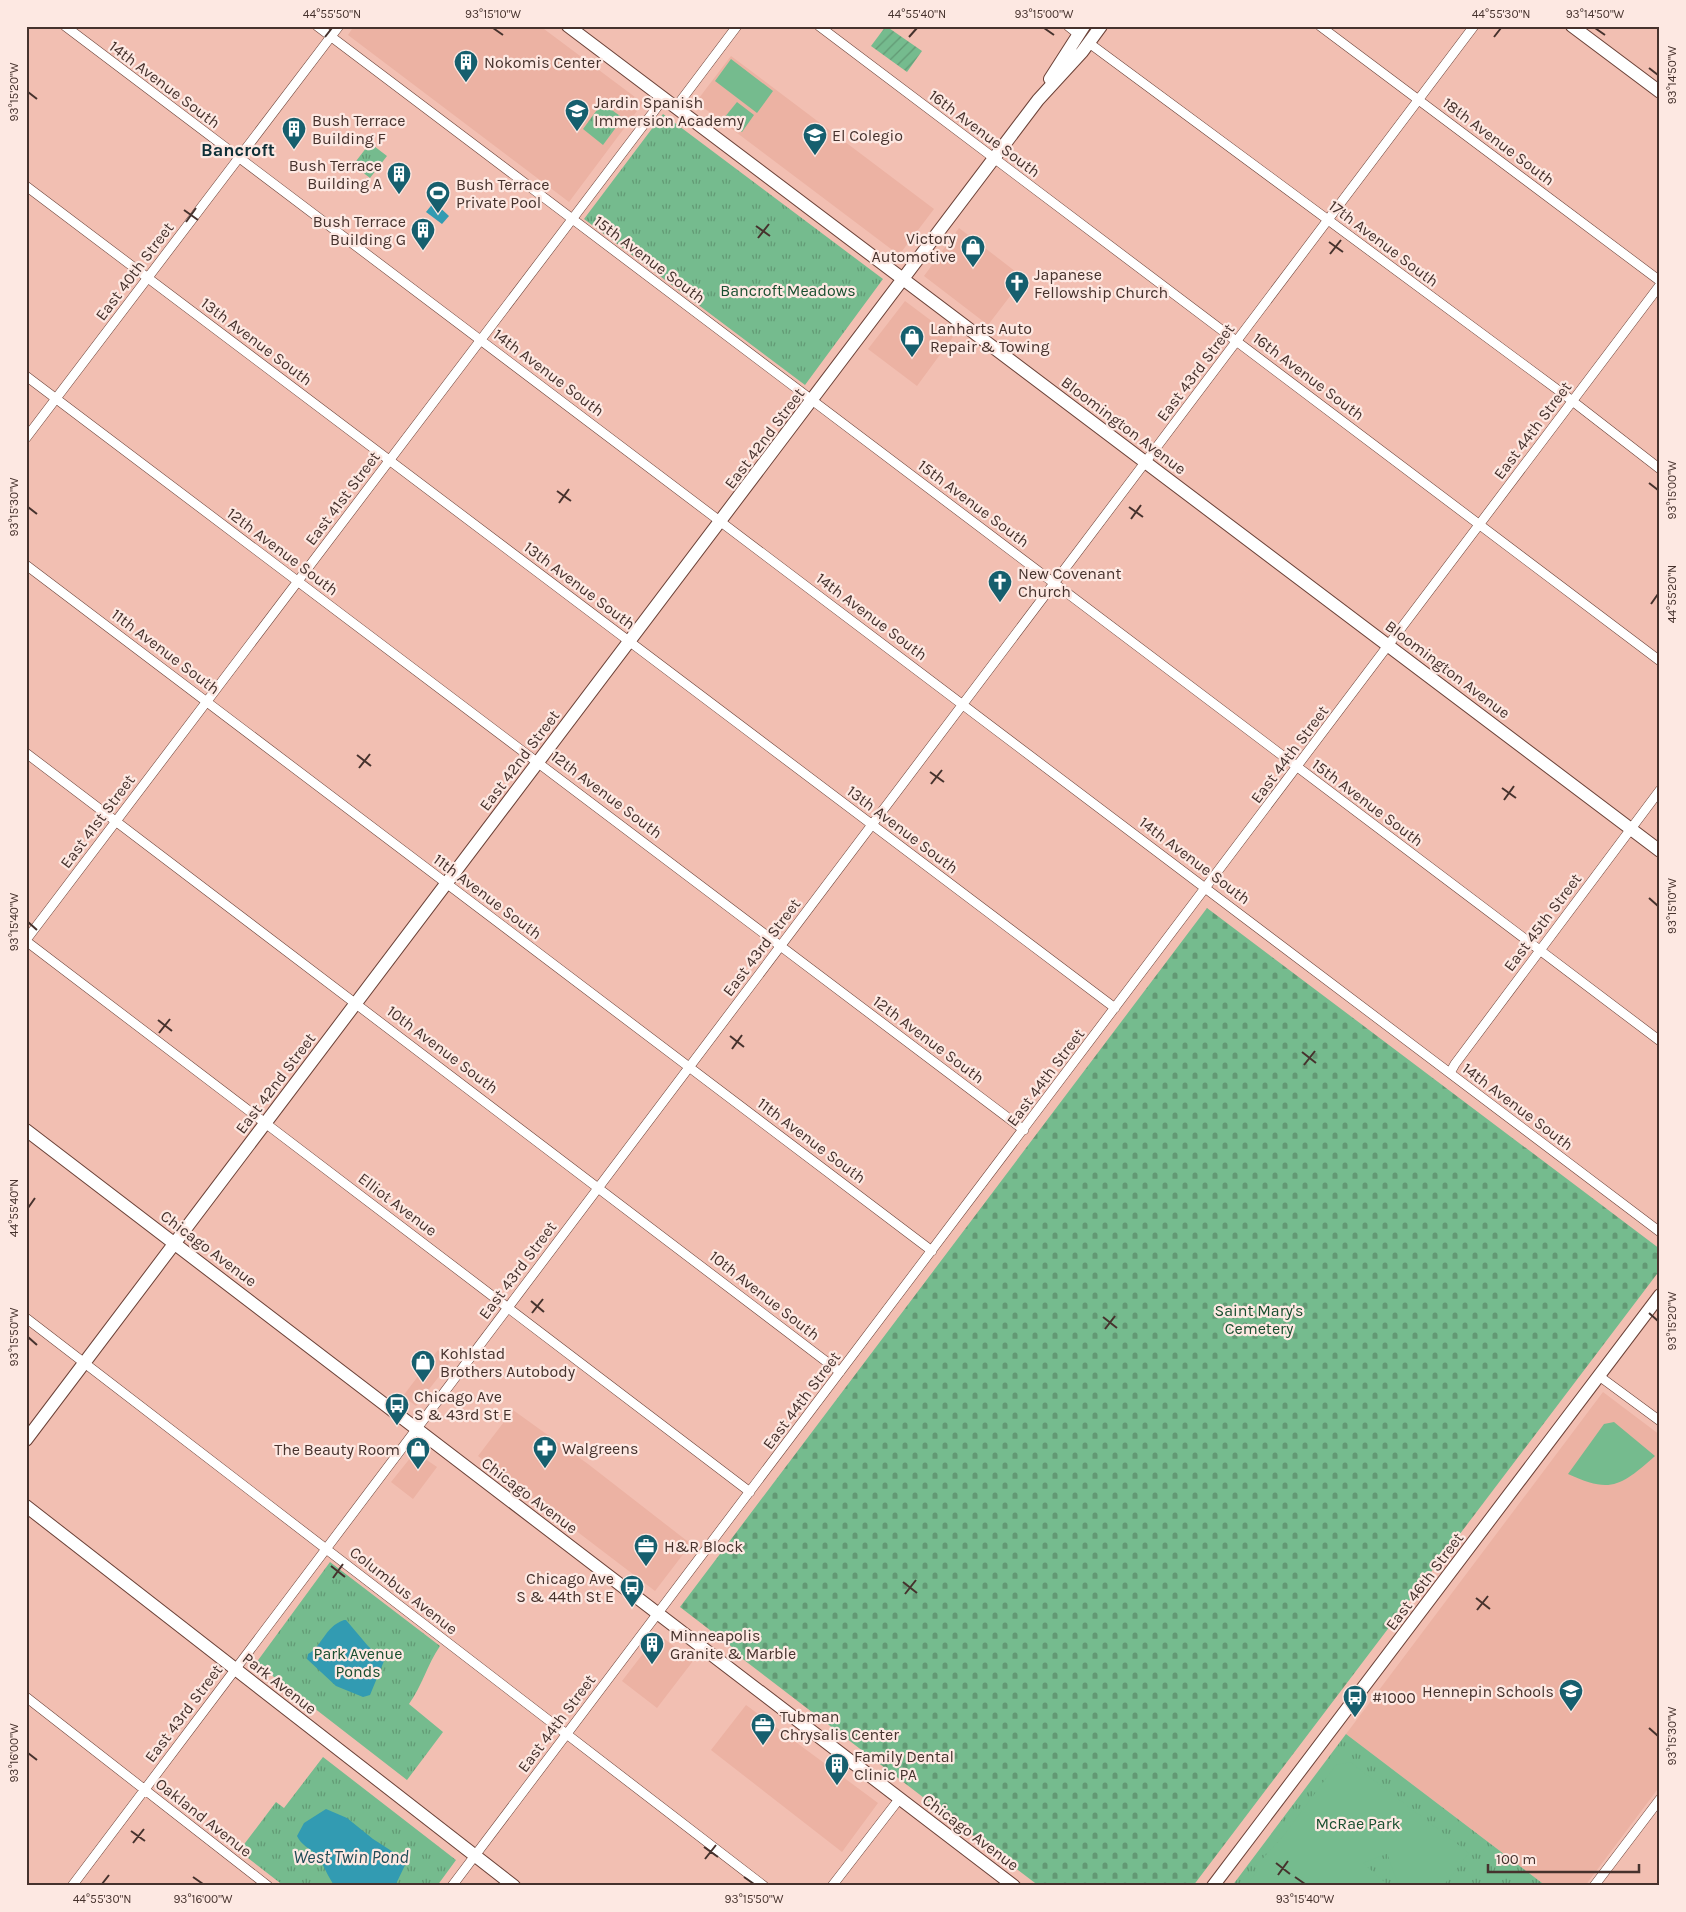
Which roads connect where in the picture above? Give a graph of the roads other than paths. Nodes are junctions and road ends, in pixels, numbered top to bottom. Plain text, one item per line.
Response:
1 (65, 26) edge
2 (316, 26) edge
3 (339, 26) edge
4 (568, 26) edge
5 (737, 26) edge
6 (819, 26) edge
7 (1068, 26) edge
8 (1101, 26) edge
9 (1320, 26) edge
10 (1474, 26) edge
11 (1572, 26) edge
12 (1081, 30) edge
13 (331, 37) junction
14 (1089, 43) junction
15 (1660, 92) edge
16 (664, 98) junction
17 (1419, 99) junction
18 (1038, 100) junction
19 (676, 107) junction
20 (238, 158) junction
21 (994, 159) junction
22 (26, 186) edge
23 (573, 220) junction
24 (1329, 220) junction
25 (147, 278) junction
26 (904, 280) junction
27 (1660, 281) edge
28 (1660, 285) edge
29 (480, 340) junction
30 (1238, 342) junction
31 (26, 376) edge
32 (56, 398) junction
33 (812, 400) junction
34 (1572, 401) junction
35 (26, 438) edge
36 (390, 460) junction
37 (1146, 462) junction
38 (1660, 469) edge
39 (721, 521) junction
40 (1479, 525) junction
41 (26, 565) edge
42 (298, 582) junction
43 (1055, 583) junction
44 (630, 642) junction
45 (1390, 645) junction
46 (1660, 661) edge
47 (208, 701) junction
48 (963, 704) junction
49 (26, 753) edge
50 (539, 762) junction
51 (1297, 767) junction
52 (1660, 790) edge
53 (116, 821) junction
54 (873, 825) junction
55 (1631, 829) junction
56 (1660, 851) edge
57 (446, 883) junction
58 (1206, 888) junction
59 (26, 941) edge
60 (781, 946) junction
61 (1540, 950) junction
62 (357, 1002) junction
63 (1115, 1008) junction
64 (1660, 1041) edge
65 (691, 1066) junction
66 (1450, 1074) junction
67 (266, 1123) junction
68 (26, 1130) edge
69 (1024, 1130) junction
70 (599, 1187) junction
71 (1660, 1232) edge
72 (176, 1244) junction
73 (932, 1251) junction
74 (1660, 1295) edge
75 (508, 1307) junction
76 (26, 1318) edge
77 (85, 1363) junction
78 (840, 1372) junction
79 (1599, 1376) junction
80 (1660, 1421) edge
81 (417, 1428) junction
82 (26, 1440) edge
83 (750, 1492) junction
84 (26, 1506) edge
85 (327, 1548) junction
86 (658, 1613) junction
87 (235, 1669) junction
88 (26, 1697) edge
89 (566, 1735) junction
90 (144, 1789) junction
91 (900, 1798) junction
92 (1659, 1802) edge
93 (475, 1855) junction
94 (72, 1886) edge
95 (268, 1886) edge
96 (452, 1886) edge
97 (514, 1886) edge
98 (764, 1886) edge
99 (832, 1886) edge
100 (1014, 1886) edge
101 (1213, 1886) edge
102 (1594, 1886) edge

1 - 20 street, 14th Avenue South
2 - 13 street, 15th Avenue South
3 - 13 street, East 40th Street
4 - 16 street, Bloomington Avenue
5 - 19 street
6 - 21 street, 16th Avenue South
7 - 12 street
8 - 14 street, East 42nd Street
9 - 17 street, 18th Avenue South
10 - 17 street, East 43rd Street
11 - 15 street
12 - 18 street, East 42nd Street
13 - 20 street, East 40th Street
13 - 23 street, 15th Avenue South
14 - 18 street, East 42nd Street
14 - 24 street, 17th Avenue South
16 - 19 street, Bloomington Avenue
16 - 23 street, East 41st Street
17 - 24 street, East 43rd Street
17 - 27 street, 18th Avenue South
18 - 21 street, East 42nd Street
19 - 26 street, Bloomington Avenue
20 - 25 street, East 40th Street
20 - 29 street, 14th Avenue South
21 - 26 street, East 42nd Street
21 - 30 street, 16th Avenue South
22 - 25 street, 13th Avenue South
23 - 29 street, East 41st Street
23 - 33 street, 15th Avenue South
24 - 30 street, East 43rd Street
24 - 34 street, 17th Avenue South
25 - 32 street, East 40th Street
25 - 36 street, 13th Avenue South
26 - 33 street, East 42nd Street
26 - 37 street, Bloomington Avenue
28 - 34 street, East 44th Street
29 - 36 street, East 41st Street
29 - 39 street, 14th Avenue South
30 - 37 street, East 43rd Street
30 - 40 street, 16th Avenue South
31 - 32 street, 12th Avenue South
32 - 35 street, East 40th Street
32 - 42 street, 12th Avenue South
33 - 39 street, East 42nd Street
33 - 43 street, 15th Avenue South
34 - 38 street, 17th Avenue South
34 - 40 street, East 44th Street
36 - 42 street, East 41st Street
36 - 44 street, 13th Avenue South
37 - 43 street, East 43rd Street
37 - 45 street, Bloomington Avenue
39 - 44 street, East 42nd Street
39 - 48 street, 14th Avenue South
40 - 45 street, East 44th Street
40 - 46 street, 16th Avenue South
41 - 47 street, 11th Avenue South
42 - 47 street, East 41st Street
42 - 50 street, 12th Avenue South
43 - 48 street, East 43rd Street
43 - 51 street, 15th Avenue South
44 - 50 street, East 42nd Street
44 - 54 street, 13th Avenue South
45 - 51 street, East 44th Street
45 - 55 street, Bloomington Avenue
47 - 53 street, East 41st Street
47 - 57 street, 11th Avenue South
48 - 54 street, East 43rd Street
48 - 58 street, 14th Avenue South
49 - 53 street, 10th Avenue South
50 - 57 street, East 42nd Street
50 - 60 street, 12th Avenue South
51 - 58 street, East 44th Street
51 - 61 street, 15th Avenue South
52 - 55 street, East 45th Street
53 - 59 street, East 41st Street
53 - 62 street, 10th Avenue South
54 - 60 street, East 43rd Street
54 - 63 street, 13th Avenue South
55 - 56 street, Bloomington Avenue
55 - 61 street, East 45th Street
57 - 62 street, East 42nd Street
57 - 65 street, 11th Avenue South
58 - 63 street, East 44th Street
58 - 66 street, 14th Avenue South
59 - 67 street, Elliot Avenue
60 - 65 street, East 43rd Street
60 - 69 street, 12th Avenue South
61 - 64 street, 15th Avenue South
61 - 66 street, East 45th Street
62 - 67 street, East 42nd Street
62 - 70 street, 10th Avenue South
63 - 69 street, East 44th Street
65 - 70 street, East 43rd Street
65 - 73 street, 11th Avenue South
66 - 71 street, 14th Avenue South
67 - 72 street, East 42nd Street
67 - 75 street, Elliot Avenue
68 - 72 street, Chicago Avenue
69 - 73 street, East 44th Street
70 - 75 street, East 43rd Street
70 - 78 street, 10th Avenue South
72 - 77 street, East 42nd Street
72 - 81 street, Chicago Avenue
73 - 78 street, East 44th Street
74 - 79 street, East 46th Street
75 - 81 street, East 43rd Street
75 - 83 street, Elliot Avenue
76 - 77 street, Columbus Avenue
77 - 82 street, East 42nd Street
77 - 85 street, Columbus Avenue
78 - 83 street, East 44th Street
79 - 80 street
79 - 101 street, East 46th Street
81 - 85 street, East 43rd Street
81 - 86 street, Chicago Avenue
83 - 86 street, East 44th Street
84 - 87 street, Park Avenue
85 - 87 street, East 43rd Street
85 - 89 street, Columbus Avenue
86 - 89 street, East 44th Street
86 - 91 street, Chicago Avenue
87 - 90 street, East 43rd Street
87 - 93 street, Park Avenue
88 - 90 street, Oakland Avenue
89 - 93 street, East 44th Street
89 - 98 street, Columbus Avenue
90 - 94 street, East 43rd Street
90 - 95 street, Oakland Avenue
91 - 99 street
91 - 100 street, Chicago Avenue
92 - 102 street
93 - 96 street, East 44th Street
93 - 97 street, Park Avenue

